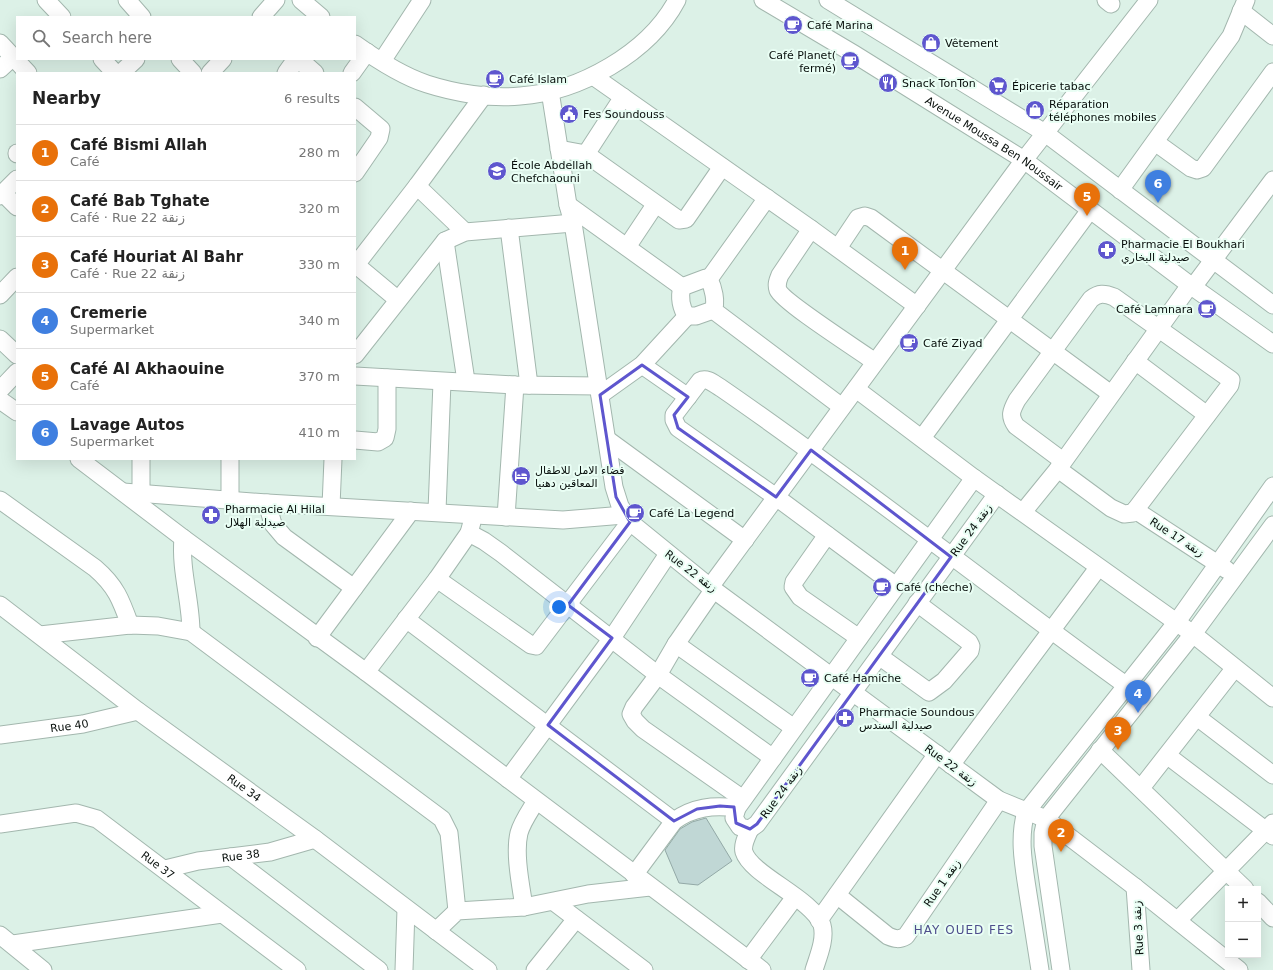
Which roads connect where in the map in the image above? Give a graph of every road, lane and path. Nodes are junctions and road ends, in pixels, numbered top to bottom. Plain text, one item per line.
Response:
1 (46, 0) edge
2 (127, 0) edge
3 (276, 0) edge
4 (301, 0) edge
5 (422, 0) edge
6 (677, 0) edge
7 (763, 0) edge
8 (828, 0) edge
9 (1144, 2) edge
10 (1244, 6) edge
11 (61, 16) edge
12 (141, 16) edge
13 (262, 16) edge
14 (320, 16) edge
15 (1273, 36) edge
16 (0, 43) edge
17 (361, 48) edge
18 (13, 57) junction
19 (103, 60) edge
20 (135, 60) edge
21 (181, 60) edge
22 (221, 60) edge
23 (382, 61) junction
24 (0, 69) edge
25 (27, 72) edge
26 (114, 72) edge
27 (121, 72) edge
28 (192, 72) edge
29 (212, 72) edge
30 (287, 72) edge
31 (314, 72) edge
32 (352, 72) edge
33 (1273, 72) edge
34 (592, 76) junction
35 (550, 91) junction
36 (484, 95) junction
37 (623, 97) junction
38 (356, 107) edge
39 (1045, 133) junction
40 (1155, 142) junction
41 (559, 149) junction
42 (586, 154) junction
43 (1024, 160) junction
44 (722, 167) junction
45 (356, 171) edge
46 (16, 180) edge
47 (1273, 180) edge
48 (417, 186) junction
49 (1120, 190) junction
50 (1, 194) edge
51 (767, 198) junction
52 (655, 204) junction
53 (568, 205) junction
54 (16, 206) edge
55 (1090, 210) junction
56 (573, 223) junction
57 (508, 228) junction
58 (811, 229) junction
59 (465, 232) junction
60 (445, 241) junction
61 (627, 248) junction
62 (838, 248) junction
63 (1214, 259) junction
64 (356, 264) edge
65 (356, 266) edge
66 (943, 271) junction
67 (16, 278) edge
68 (709, 279) junction
69 (1192, 286) junction
70 (682, 288) junction
71 (0, 295) edge
72 (397, 299) junction
73 (1273, 305) edge
74 (917, 306) junction
75 (713, 310) junction
76 (687, 316) junction
77 (1009, 320) junction
78 (1158, 328) junction
79 (0, 339) edge
80 (1273, 344) edge
81 (1053, 352) junction
82 (16, 354) edge
83 (356, 354) edge
84 (1135, 361) junction
85 (875, 362) junction
86 (642, 365) junction
87 (16, 373) edge
88 (356, 376) edge
89 (387, 378) junction
90 (466, 381) junction
91 (442, 382) junction
92 (522, 385) junction
93 (856, 389) junction
94 (0, 390) edge
95 (599, 390) junction
96 (1111, 394) junction
97 (688, 396) junction
98 (0, 400) edge
99 (842, 407) junction
100 (16, 411) edge
101 (1207, 416) junction
102 (922, 438) junction
103 (356, 440) edge
104 (608, 440) junction
105 (811, 450) junction
106 (80, 460) edge
107 (141, 460) edge
108 (230, 460) edge
109 (333, 460) edge
110 (1060, 465) junction
111 (974, 478) junction
112 (1273, 486) edge
113 (123, 492) junction
114 (141, 493) junction
115 (997, 494) junction
116 (776, 497) junction
117 (0, 500) edge
118 (230, 500) junction
119 (267, 503) junction
120 (331, 506) junction
121 (411, 510) junction
122 (1134, 511) junction
123 (437, 512) junction
124 (1023, 512) junction
125 (474, 514) junction
126 (506, 516) junction
127 (627, 518) junction
128 (1273, 525) edge
129 (468, 533) junction
130 (828, 535) junction
131 (183, 538) junction
132 (745, 540) junction
133 (929, 540) junction
134 (668, 554) junction
135 (951, 557) junction
136 (1218, 564) junction
137 (1098, 568) junction
138 (1236, 576) junction
139 (437, 579) junction
140 (896, 586) junction
141 (354, 588) junction
142 (712, 588) junction
143 (917, 603) junction
144 (0, 605) edge
145 (568, 605) junction
146 (406, 619) junction
147 (1176, 623) junction
148 (130, 625) junction
149 (1051, 631) junction
150 (191, 632) junction
151 (1193, 634) junction
152 (40, 635) junction
153 (317, 638) junction
154 (612, 638) junction
155 (859, 638) junction
156 (676, 644) junction
157 (879, 656) junction
158 (1234, 668) junction
159 (366, 672) junction
160 (658, 675) junction
161 (832, 675) junction
162 (1127, 686) junction
163 (853, 692) junction
164 (1273, 698) edge
165 (138, 711) junction
166 (1197, 717) junction
167 (548, 725) junction
168 (794, 728) junction
169 (0, 735) edge
170 (1100, 750) junction
171 (936, 754) junction
172 (1168, 756) junction
173 (773, 758) junction
174 (951, 765) junction
175 (1273, 775) edge
176 (508, 779) junction
177 (1141, 788) junction
178 (999, 800) junction
179 (536, 801) junction
180 (740, 803) junction
181 (1026, 812) junction
182 (1046, 819) junction
183 (674, 821) junction
184 (0, 824) edge
185 (750, 829) junction
186 (1270, 830) edge
187 (315, 839) junction
188 (231, 857) junction
189 (165, 869) junction
190 (1227, 870) junction
191 (634, 875) junction
192 (1242, 886) edge
193 (650, 887) junction
194 (1135, 887) junction
195 (837, 895) junction
196 (795, 897) junction
197 (554, 902) junction
198 (1261, 905) edge
199 (524, 907) junction
200 (406, 909) junction
201 (457, 911) junction
202 (222, 914) junction
203 (1273, 918) edge
204 (576, 919) junction
205 (819, 920) junction
206 (1178, 920) junction
207 (436, 931) junction
208 (6, 940) edge
209 (755, 965) edge
210 (289, 967) edge
211 (642, 969) edge
212 (43, 970) edge
213 (379, 970) edge
214 (404, 970) edge
215 (488, 970) edge
216 (535, 970) edge
217 (814, 970) edge
218 (1040, 970) edge
219 (1061, 970) edge
220 (1141, 970) edge
221 (1239, 970) edge

1 - 11 street
2 - 12 street
3 - 13 street
4 - 14 street
5 - 23 street
6 - 34 street
7 - 43 street, Avenue Moussa Ben Noussair
8 - 39 street
9 - 39 street
10 - 15 street
10 - 40 street
16 - 18 street
17 - 23 street
17 - 32 street
18 - 24 street
18 - 25 street
19 - 26 street
20 - 27 street
21 - 28 street
22 - 29 street
23 - 36 street
30 - 31 street
33 - 40 street
34 - 35 street
34 - 37 street
35 - 36 street
35 - 41 street
36 - 48 street
37 - 42 street
37 - 44 street
38 - 45 street
39 - 43 street
39 - 49 street
40 - 49 street
41 - 42 street
41 - 53 street
42 - 52 street
43 - 55 street, Avenue Moussa Ben Noussair
43 - 66 street
44 - 51 street
44 - 52 street
46 - 50 street
47 - 63 street
48 - 59 street
48 - 64 street
49 - 63 street
50 - 54 street
51 - 58 street
51 - 68 street
52 - 61 street
53 - 56 street
53 - 61 street
55 - 69 street, Avenue Moussa Ben Noussair
55 - 77 street
56 - 57 street
56 - 95 street
57 - 59 street
57 - 92 street
58 - 62 street
58 - 85 street
59 - 60 street
60 - 72 street
60 - 90 street
61 - 70 street
62 - 66 street
62 - 74 street
63 - 69 street
63 - 73 street
65 - 72 street
66 - 74 street
66 - 77 street
67 - 71 street
68 - 70 street
68 - 75 street
69 - 78 street
69 - 80 street, Avenue Moussa Ben Noussair
70 - 76 street
72 - 83 street
74 - 85 street
75 - 76 street
75 - 99 street
76 - 86 street
77 - 81 street
77 - 102 street
78 - 81 street
78 - 84 street
78 - 101 street
79 - 82 street
81 - 96 street
81 - 110 street, Rue 17 زنقة
84 - 96 street
84 - 101 street
85 - 93 street
86 - 95 street
86 - 97 street
87 - 94 street
88 - 89 street
89 - 91 street
89 - 103 street
90 - 91 street
90 - 92 street
91 - 123 street
92 - 95 street
92 - 126 street
93 - 99 street
93 - 102 street
95 - 104 street
96 - 110 street
97 - 105 street
97 - 116 street
98 - 100 street
99 - 105 street
101 - 122 street
102 - 111 street
104 - 127 street
104 - 132 street
105 - 116 street
105 - 133 street
106 - 113 street
107 - 114 street
108 - 118 street
109 - 120 street
110 - 122 street, Rue 17 زنقة
110 - 124 street
111 - 115 street
111 - 133 street
112 - 136 street
113 - 114 street
113 - 131 street
114 - 118 street
115 - 124 street
115 - 135 street, Rue 24 زنقة
116 - 130 street
116 - 132 street
117 - 148 street
118 - 119 street
119 - 120 street
119 - 141 street
120 - 121 street
121 - 123 street
121 - 141 street
122 - 136 street, Rue 17 زنقة
123 - 125 street
124 - 137 street
125 - 126 street
125 - 129 street
126 - 127 street
127 - 134 street, Rue 22 زنقة
127 - 145 street
128 - 138 street
129 - 139 street
129 - 145 street
130 - 140 street
130 - 155 street
131 - 150 street
131 - 153 street
132 - 142 street
133 - 135 street
133 - 140 street
134 - 142 street, Rue 22 زنقة
134 - 154 street
135 - 143 street, Rue 24 زنقة
135 - 149 street
136 - 138 street, Rue 17 زنقة
136 - 147 street
137 - 147 street
137 - 149 street
138 - 151 street
139 - 145 street
139 - 146 street
140 - 155 street
141 - 153 street
142 - 156 street
142 - 161 street, Rue 22 زنقة
143 - 157 street, Rue 24 زنقة
143 - 157 street
144 - 152 street, Rue 34
145 - 154 street
146 - 159 street
146 - 167 street
147 - 151 street
147 - 162 street
148 - 150 street
148 - 152 street
149 - 162 street
149 - 174 street
150 - 201 street
151 - 158 street
151 - 170 street
152 - 165 street, Rue 34
153 - 159 street
154 - 160 street
154 - 167 street
155 - 161 street
156 - 160 street
156 - 168 street
157 - 163 street, Rue 24 زنقة
158 - 164 street
158 - 166 street
159 - 176 street
160 - 173 street
160 - 180 street
161 - 163 street, Rue 22 زنقة
161 - 168 street
162 - 181 street
163 - 171 street, Rue 22 زنقة
163 - 185 street, Rue 24 زنقة
165 - 169 street, Rue 40
165 - 187 street, Rue 34
166 - 172 street
166 - 175 street
167 - 176 street
167 - 183 street
168 - 173 street
170 - 177 street
170 - 182 street
171 - 174 street, Rue 22 زنقة
171 - 195 street
172 - 177 street
172 - 186 street
173 - 180 street
174 - 178 street, Rue 22 زنقة
176 - 179 street
177 - 190 street
178 - 181 street, Rue 22 زنقة
178 - 195 street, Rue 1 زنقة
179 - 191 street
179 - 199 street
180 - 183 street
180 - 185 street
181 - 182 street, Rue 22 زنقة
181 - 218 street
182 - 194 street, Rue 22 زنقة
182 - 219 street
183 - 191 street
184 - 189 street, Rue 37
185 - 196 street
186 - 190 street
187 - 188 street, Rue 38
187 - 200 street, Rue 34
188 - 189 street, Rue 38
188 - 213 street
189 - 202 street, Rue 37
190 - 192 street
190 - 206 street
191 - 193 street
193 - 197 street
193 - 209 street
194 - 206 street, Rue 22 زنقة
194 - 220 street, Rue 3 زنقة
195 - 205 street
196 - 205 street
196 - 209 street
197 - 199 street
197 - 204 street
198 - 203 street
199 - 201 street
200 - 207 street, Rue 34
200 - 214 street
201 - 207 street
202 - 208 street
202 - 210 street, Rue 37
204 - 211 street
204 - 216 street
205 - 217 street
206 - 221 street, Rue 22 زنقة
207 - 215 street, Rue 34
208 - 212 street

